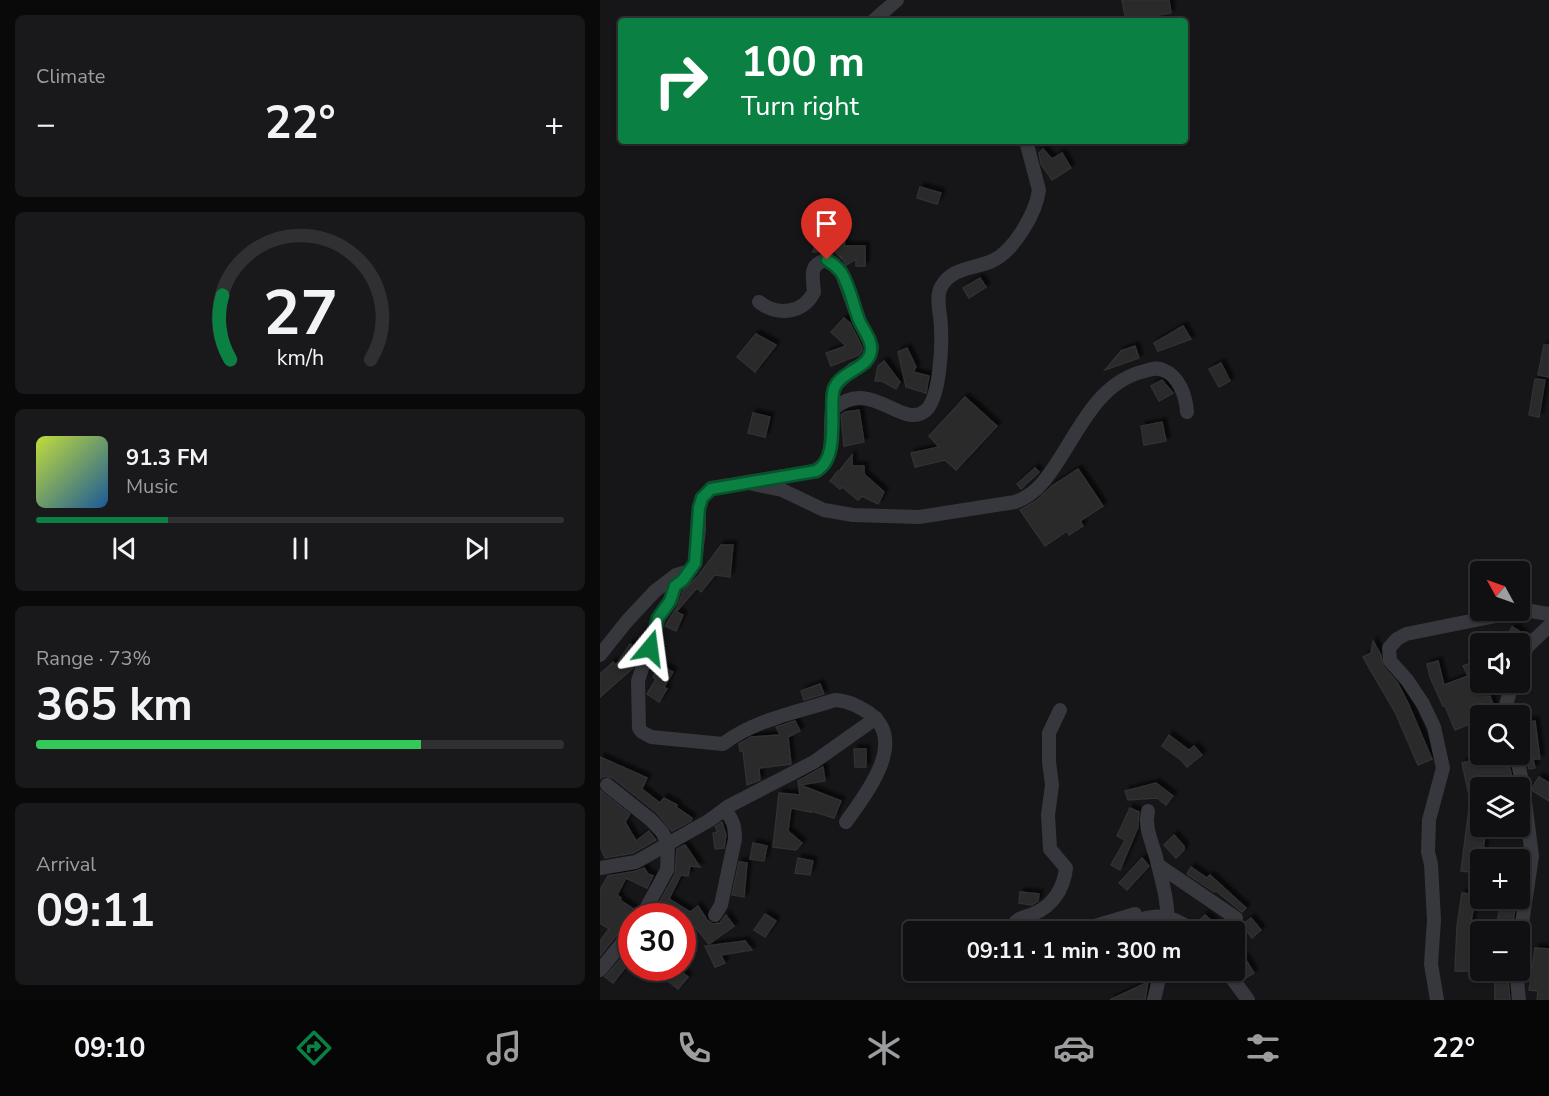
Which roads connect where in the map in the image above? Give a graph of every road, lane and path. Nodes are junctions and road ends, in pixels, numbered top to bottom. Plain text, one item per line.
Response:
1 (873, 0) edge
2 (897, 0) edge
3 (878, 16) edge
4 (1027, 144) edge
5 (759, 302) dead end
6 (832, 410) junction
7 (1187, 412) dead end
8 (746, 483) junction
9 (690, 571) junction
10 (1549, 614) edge
11 (1549, 626) edge
12 (1530, 644) edge
13 (600, 655) edge
14 (1060, 710) dead end
15 (876, 718) junction
16 (1518, 765) edge
17 (607, 785) dead end
18 (724, 810) junction
19 (1148, 811) dead end
20 (846, 822) dead end
21 (668, 843) junction
22 (1158, 865) junction
23 (600, 868) edge
24 (649, 903) edge
25 (715, 915) dead end
26 (1149, 916) junction
27 (1236, 918) dead end
28 (1017, 921) edge
29 (1110, 921) edge
30 (1134, 921) edge
31 (1160, 921) edge
32 (1167, 921) edge
33 (1522, 921) edge
34 (618, 948) edge
35 (600, 970) edge
36 (1158, 981) edge
37 (1234, 981) edge
38 (1517, 981) edge
39 (1154, 1000) edge
40 (1248, 1000) edge
41 (1437, 1000) edge
42 (1519, 1000) edge

1 - 3 street
2 - 3 street
4 - 6 street
5 - 6 street
6 - 8 street
7 - 8 street
8 - 9 street
9 - 13 street
9 - 15 street
10 - 41 street
11 - 12 street
14 - 28 street
15 - 18 street
15 - 20 street
16 - 33 street
17 - 21 street
18 - 21 street
18 - 25 street
19 - 22 street
21 - 23 street
21 - 24 street
22 - 27 street
22 - 32 street
26 - 29 street
26 - 30 street
26 - 31 street
34 - 35 street
36 - 39 street
37 - 40 street
38 - 42 street

